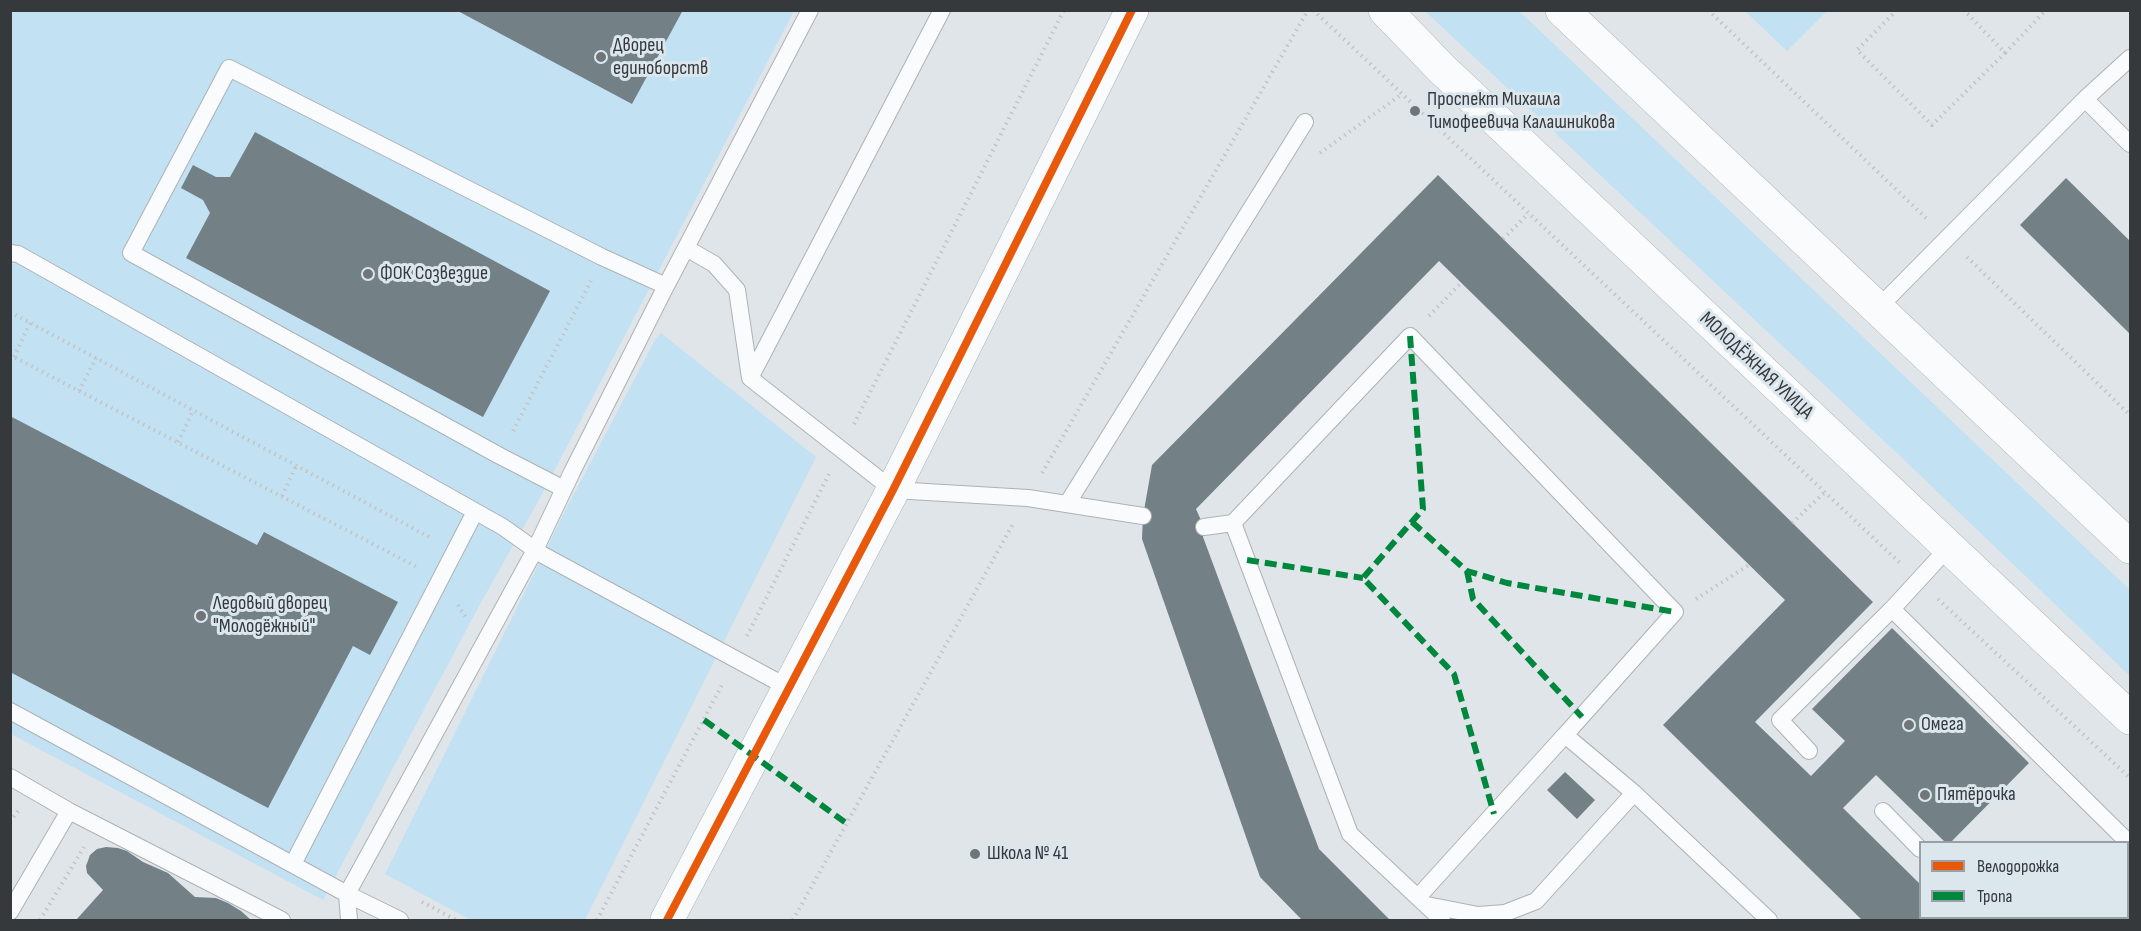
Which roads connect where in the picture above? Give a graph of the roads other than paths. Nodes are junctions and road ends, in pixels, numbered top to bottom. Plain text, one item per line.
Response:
1 (810, 10) edge
2 (942, 10) edge
3 (1132, 10) edge
4 (1385, 10) edge
5 (1562, 10) edge
6 (2130, 58) edge
7 (2085, 99) junction
8 (1305, 122) dead end
9 (2130, 144) edge
10 (686, 248) junction
11 (10, 252) edge
12 (666, 286) junction
13 (1877, 309) junction
14 (750, 378) junction
15 (564, 489) junction
16 (893, 490) junction
17 (1067, 504) junction
18 (475, 512) junction
19 (1143, 516) dead end
20 (1233, 523) junction
21 (1204, 526) dead end
22 (2130, 547) edge
23 (1948, 548) junction
24 (534, 550) junction
25 (1892, 609) junction
26 (789, 688) junction
27 (10, 711) edge
28 (2130, 718) edge
29 (1565, 735) junction
30 (1809, 751) dead end
31 (10, 777) edge
32 (1634, 793) junction
33 (69, 811) junction
34 (1883, 811) dead end
35 (2127, 841) edge
36 (1919, 848) edge
37 (293, 864) junction
38 (346, 894) junction
39 (1422, 901) junction
40 (10, 912) edge
41 (282, 921) edge
42 (349, 921) edge
43 (400, 921) edge
44 (667, 921) edge
45 (1442, 921) edge
46 (1768, 921) edge

1 - 10 lane
2 - 14 lane
3 - 16 main road
4 - 23 main road, МОЛОДЁЖНАЯ УЛИЦА
5 - 13 main road
6 - 7 lane
7 - 9 lane
7 - 13 lane
8 - 17 lane
10 - 12 lane
10 - 14 lane
11 - 18 lane
12 - 15 lane
12 - 15 lane
13 - 22 main road
14 - 16 lane
15 - 24 lane
16 - 17 lane
16 - 26 main road
17 - 19 lane
18 - 24 lane
18 - 37 lane
20 - 21 lane
20 - 29 lane
20 - 39 lane
23 - 25 lane
23 - 28 main road, МОЛОДЁЖНАЯ УЛИЦА
24 - 26 lane
24 - 38 lane
25 - 30 lane
25 - 35 lane
26 - 44 main road
27 - 37 lane
29 - 32 lane
29 - 39 lane
31 - 33 lane
32 - 39 lane
32 - 46 lane
33 - 40 lane
33 - 41 lane
34 - 36 lane
37 - 38 lane
38 - 42 lane
38 - 43 lane
39 - 45 lane

